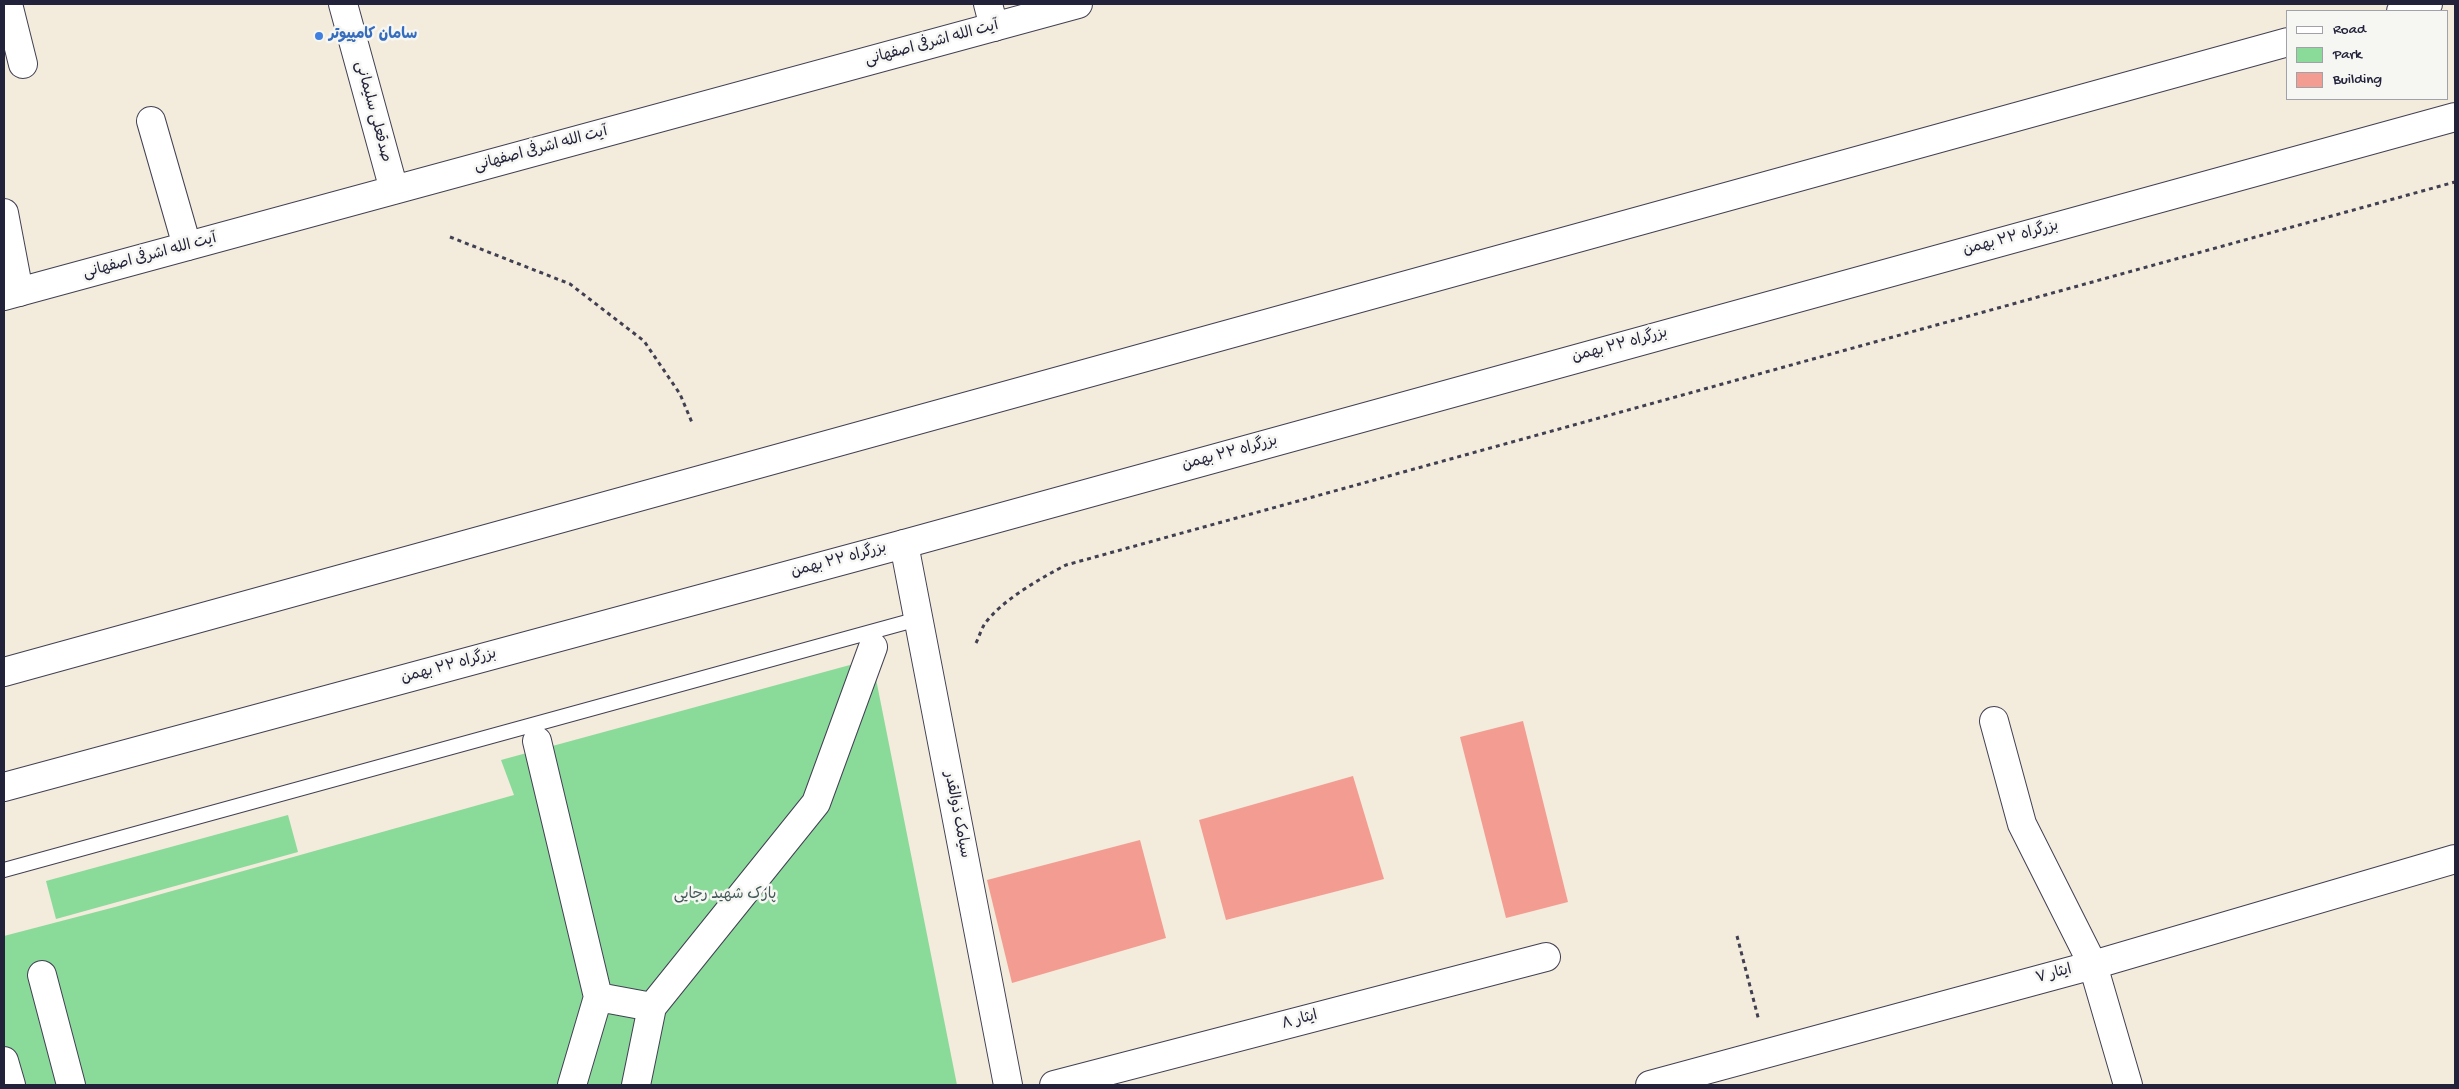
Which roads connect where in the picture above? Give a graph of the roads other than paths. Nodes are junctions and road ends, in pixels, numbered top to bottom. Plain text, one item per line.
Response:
1 (8, 4) edge
2 (342, 4) edge
3 (1078, 4) edge
4 (2428, 4) edge
5 (2405, 10) edge
6 (991, 15) edge
7 (2286, 43) edge
8 (23, 64) dead end
9 (2455, 117) edge
10 (151, 121) dead end
11 (394, 190) junction
12 (4, 213) edge
13 (188, 246) junction
14 (12, 294) edge
15 (904, 544) junction
16 (918, 619) junction
17 (873, 647) dead end
18 (4, 672) edge
19 (1994, 722) dead end
20 (537, 741) dead end
21 (4, 787) edge
22 (2455, 859) edge
23 (4, 870) edge
24 (1546, 957) dead end
25 (2093, 964) junction
26 (42, 975) dead end
27 (598, 997) junction
28 (652, 1006) junction
29 (4, 1061) edge
30 (11, 1085) edge
31 (71, 1085) edge
32 (572, 1085) edge
33 (636, 1085) edge
34 (1008, 1085) edge
35 (1054, 1085) edge
36 (1650, 1085) edge
37 (2128, 1085) edge

1 - 8 main road
2 - 11 main road, صدقعلی سلیمانی
3 - 6 main road, آیت الله اشرفی اصفهانی
4 - 5 main road
6 - 11 main road, آیت الله اشرفی اصفهانی
7 - 18 main road
9 - 15 main road, بزرگراه ۲۲ بهمن
10 - 13 main road
11 - 13 main road, آیت الله اشرفی اصفهانی
12 - 14 main road
13 - 14 main road, آیت الله اشرفی اصفهانی
15 - 16 main road, سیامک ذوالقدر
15 - 21 main road, بزرگراه ۲۲ بهمن
16 - 23 lane
16 - 34 main road, سیامک ذوالقدر
17 - 28 main road
19 - 25 main road
20 - 27 main road
22 - 25 main road, ایثار ۷
24 - 35 main road, ایثار ۸
25 - 36 main road, ایثار ۷
25 - 37 main road
26 - 31 main road
27 - 28 main road
27 - 32 main road
28 - 33 main road
29 - 30 main road

